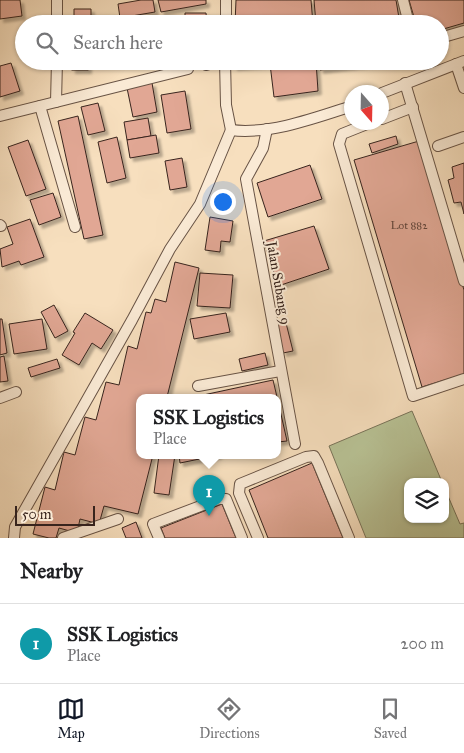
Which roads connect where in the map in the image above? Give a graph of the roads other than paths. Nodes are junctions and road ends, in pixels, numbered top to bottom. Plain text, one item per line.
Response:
1 (57, 0) edge
2 (226, 0) edge
3 (403, 0) edge
4 (57, 15) edge
5 (226, 15) edge
6 (407, 15) edge
7 (464, 31) edge
8 (449, 35) edge
9 (460, 62) edge
10 (57, 70) edge
11 (184, 70) edge
12 (225, 70) edge
13 (439, 70) edge
14 (405, 83) junction
15 (464, 88) edge
16 (389, 90) edge
17 (56, 102) junction
18 (40, 106) junction
19 (413, 107) junction
20 (344, 109) edge
21 (0, 116) edge
22 (389, 116) edge
23 (267, 129) junction
24 (231, 130) junction
25 (352, 130) edge
26 (464, 137) edge
27 (438, 146) dead end
28 (75, 227) dead end
29 (464, 281) edge
30 (280, 371) junction
31 (464, 379) edge
32 (198, 386) dead end
33 (16, 392) dead end
34 (0, 398) edge
35 (295, 444) dead end
36 (118, 519) dead end
37 (14, 538) edge
38 (63, 538) edge
39 (159, 538) edge
40 (242, 538) edge
41 (258, 538) edge
42 (349, 538) edge

1 - 4 street
2 - 5 street
3 - 6 street
7 - 8 street
9 - 15 street
10 - 17 street
11 - 17 street
12 - 24 street
13 - 14 street
14 - 16 street
14 - 19 street
17 - 18 street
18 - 21 street
18 - 28 street
19 - 22 street
19 - 29 street
20 - 23 street
23 - 24 street
23 - 30 street, Jalan Subang 9
24 - 37 street
25 - 31 street
26 - 27 street
30 - 32 street
30 - 35 street, Jalan Subang 9
33 - 34 street
36 - 38 street
39 - 40 street
41 - 42 street

